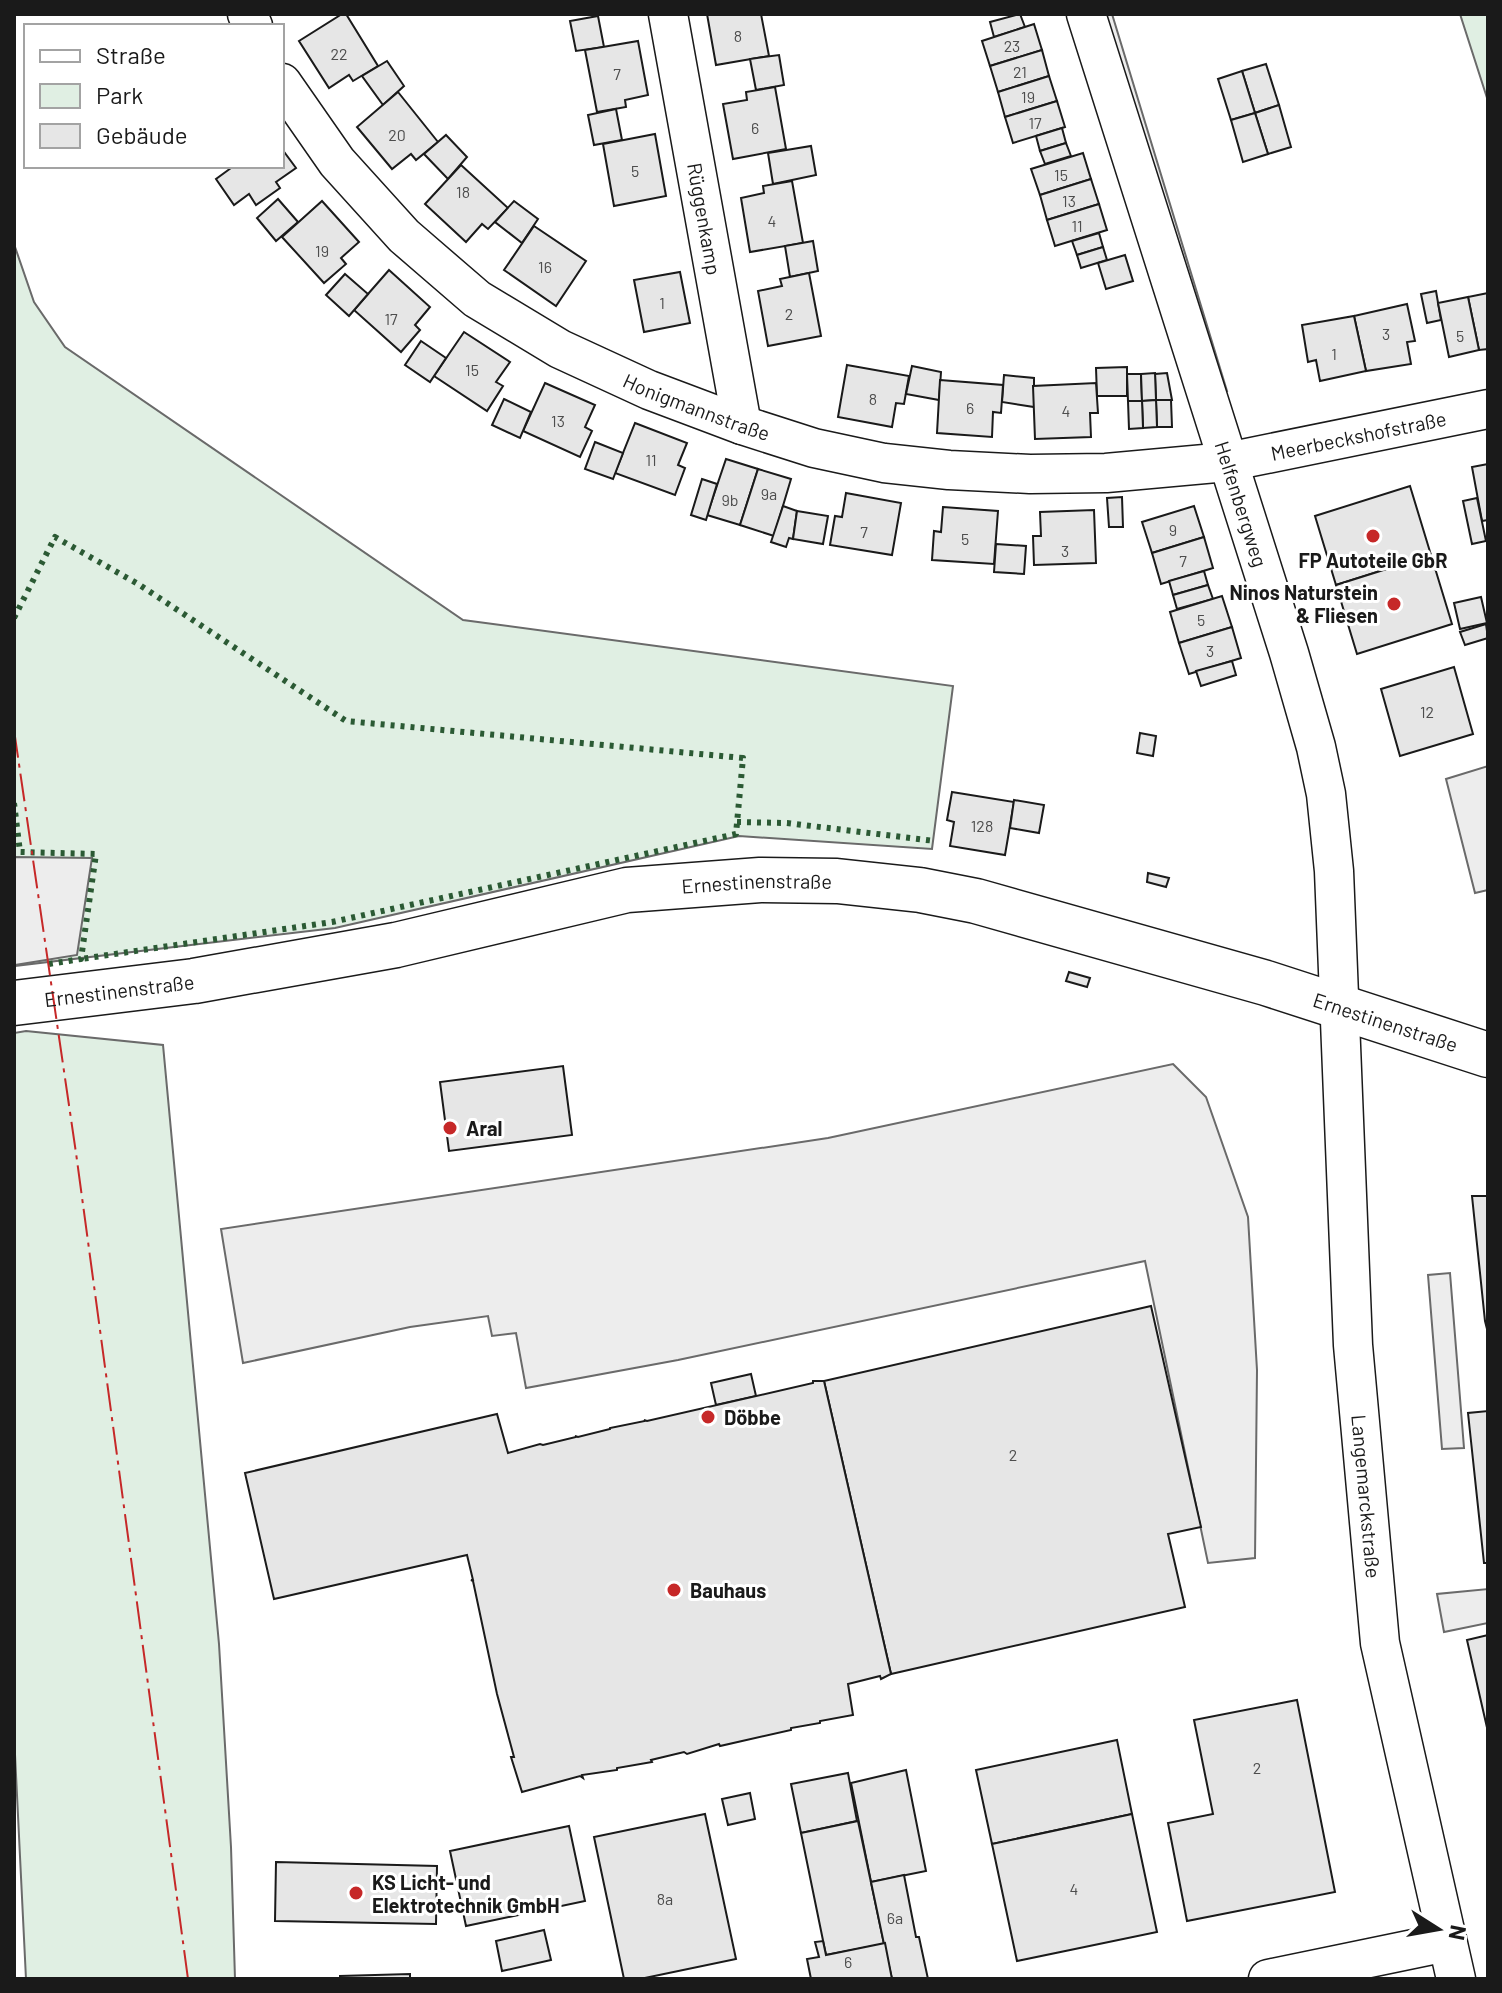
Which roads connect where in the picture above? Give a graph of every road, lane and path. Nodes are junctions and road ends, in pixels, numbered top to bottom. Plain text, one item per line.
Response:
1 (668, 14) edge
2 (1086, 14) edge
3 (284, 86) edge
4 (1488, 409) edge
5 (742, 425) junction
6 (1227, 462) junction
7 (14, 1003) edge
8 (1340, 1005) junction
9 (1488, 1055) edge
10 (1447, 1942) junction
11 (1268, 1979) edge
12 (1456, 1979) edge

1 - 5 street, Rüggenkamp
2 - 6 street, Helfenbergweg
3 - 5 street, Honigmannstraße
4 - 6 street, Meerbeckshofstraße
5 - 6 street, Honigmannstraße
6 - 8 street, Helfenbergweg
7 - 8 main road, Ernestinenstraße
8 - 9 main road, Ernestinenstraße
8 - 10 street, Langemarckstraße
10 - 11 street
10 - 12 street, Langemarckstraße

